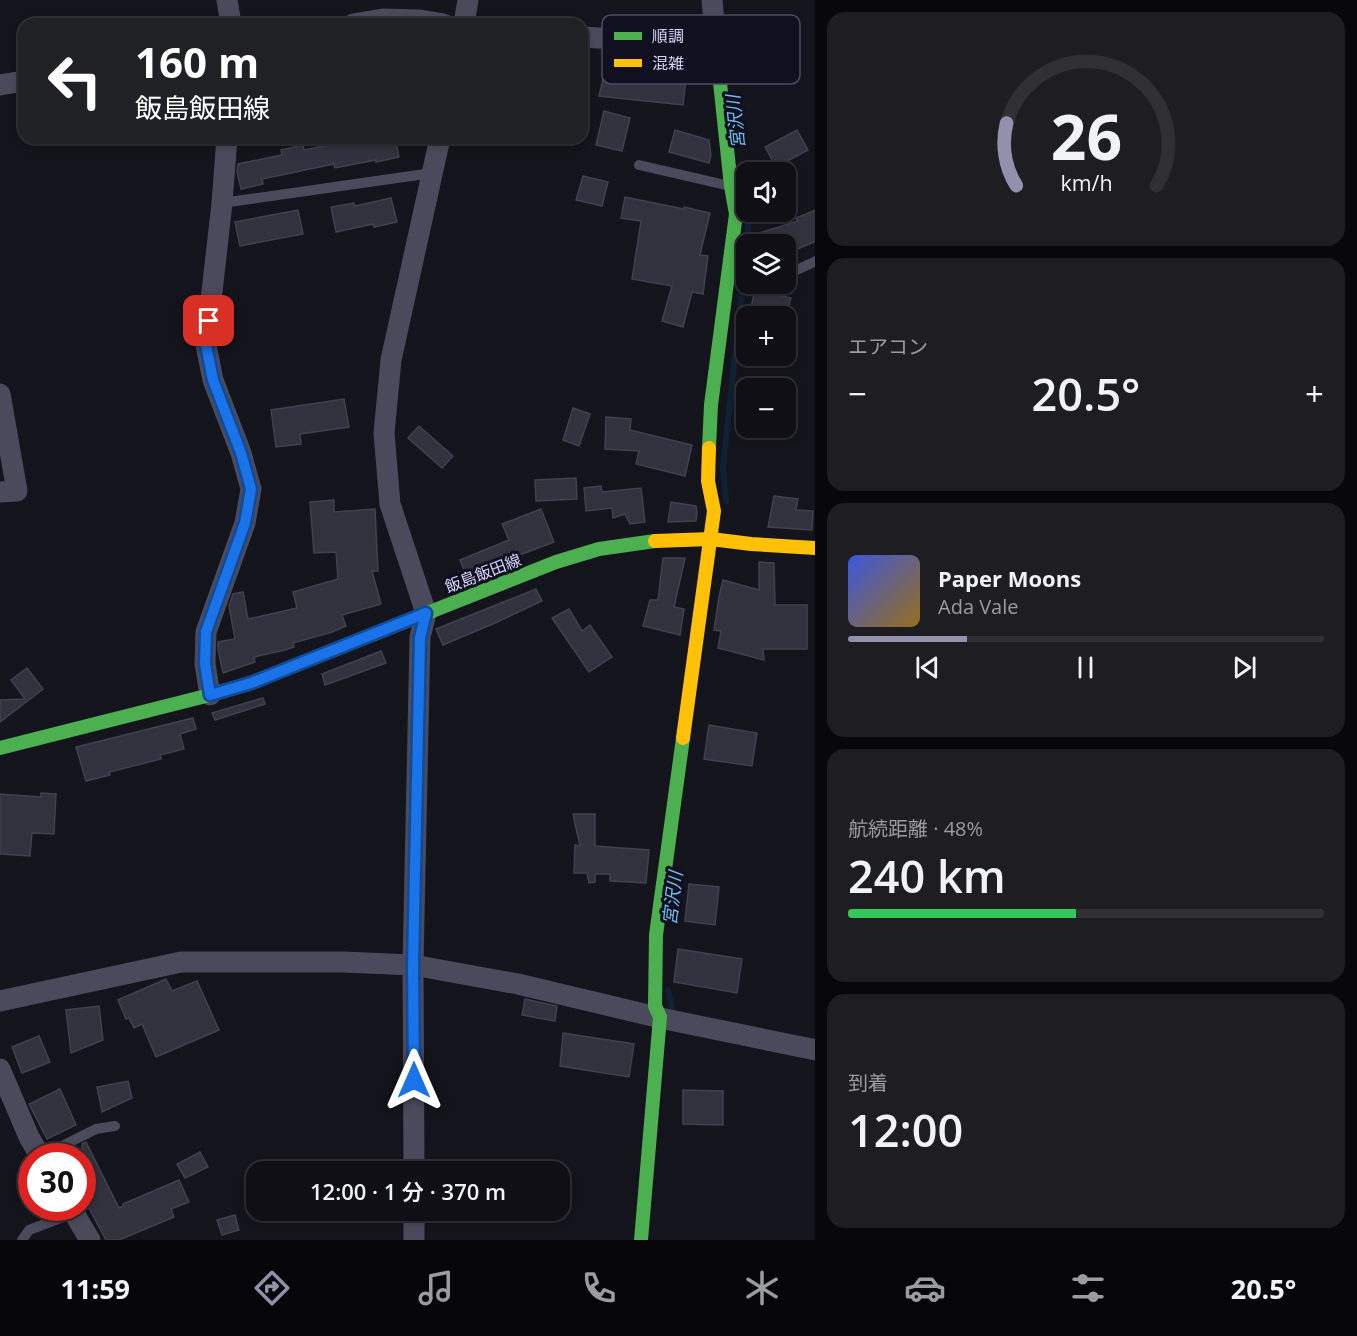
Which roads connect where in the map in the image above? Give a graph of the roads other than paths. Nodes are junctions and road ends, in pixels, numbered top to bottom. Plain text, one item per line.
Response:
1 (227, 0) edge
2 (468, 0) edge
3 (712, 0) edge
4 (713, 15) edge
5 (230, 18) edge
6 (465, 18) edge
7 (18, 82) edge
8 (720, 84) edge
9 (0, 85) edge
10 (227, 144) edge
11 (439, 144) edge
12 (639, 165) dead end
13 (432, 173) junction
14 (730, 186) junction
15 (222, 202) junction
16 (815, 261) edge
17 (796, 270) edge
18 (0, 394) edge
19 (0, 492) edge
20 (711, 539) junction
21 (815, 548) edge
22 (426, 613) junction
23 (210, 695) junction
24 (0, 748) edge
25 (413, 965) junction
26 (0, 1001) edge
27 (670, 1019) junction
28 (815, 1050) edge
29 (0, 1069) edge
30 (115, 1126) dead end
31 (33, 1143) edge
32 (67, 1143) edge
33 (414, 1161) edge
34 (49, 1221) edge
35 (79, 1221) edge
36 (414, 1221) edge
37 (22, 1240) edge
38 (90, 1240) edge
39 (414, 1240) edge
40 (641, 1240) edge

1 - 5 street
2 - 6 street
3 - 4 street
7 - 9 street
8 - 14 street
10 - 15 street
11 - 13 street
12 - 14 lane
13 - 15 lane
13 - 22 street
14 - 20 street
15 - 23 street
16 - 17 lane
18 - 19 street
20 - 21 street, 飯島飯田線
20 - 22 street, 飯島飯田線
20 - 27 street
22 - 23 street, 飯島飯田線
22 - 25 street
23 - 24 street, 飯島飯田線
25 - 26 street
25 - 27 street
25 - 33 street
27 - 28 street
27 - 40 street
29 - 31 street
30 - 32 lane
34 - 37 lane
35 - 38 street
36 - 39 street

